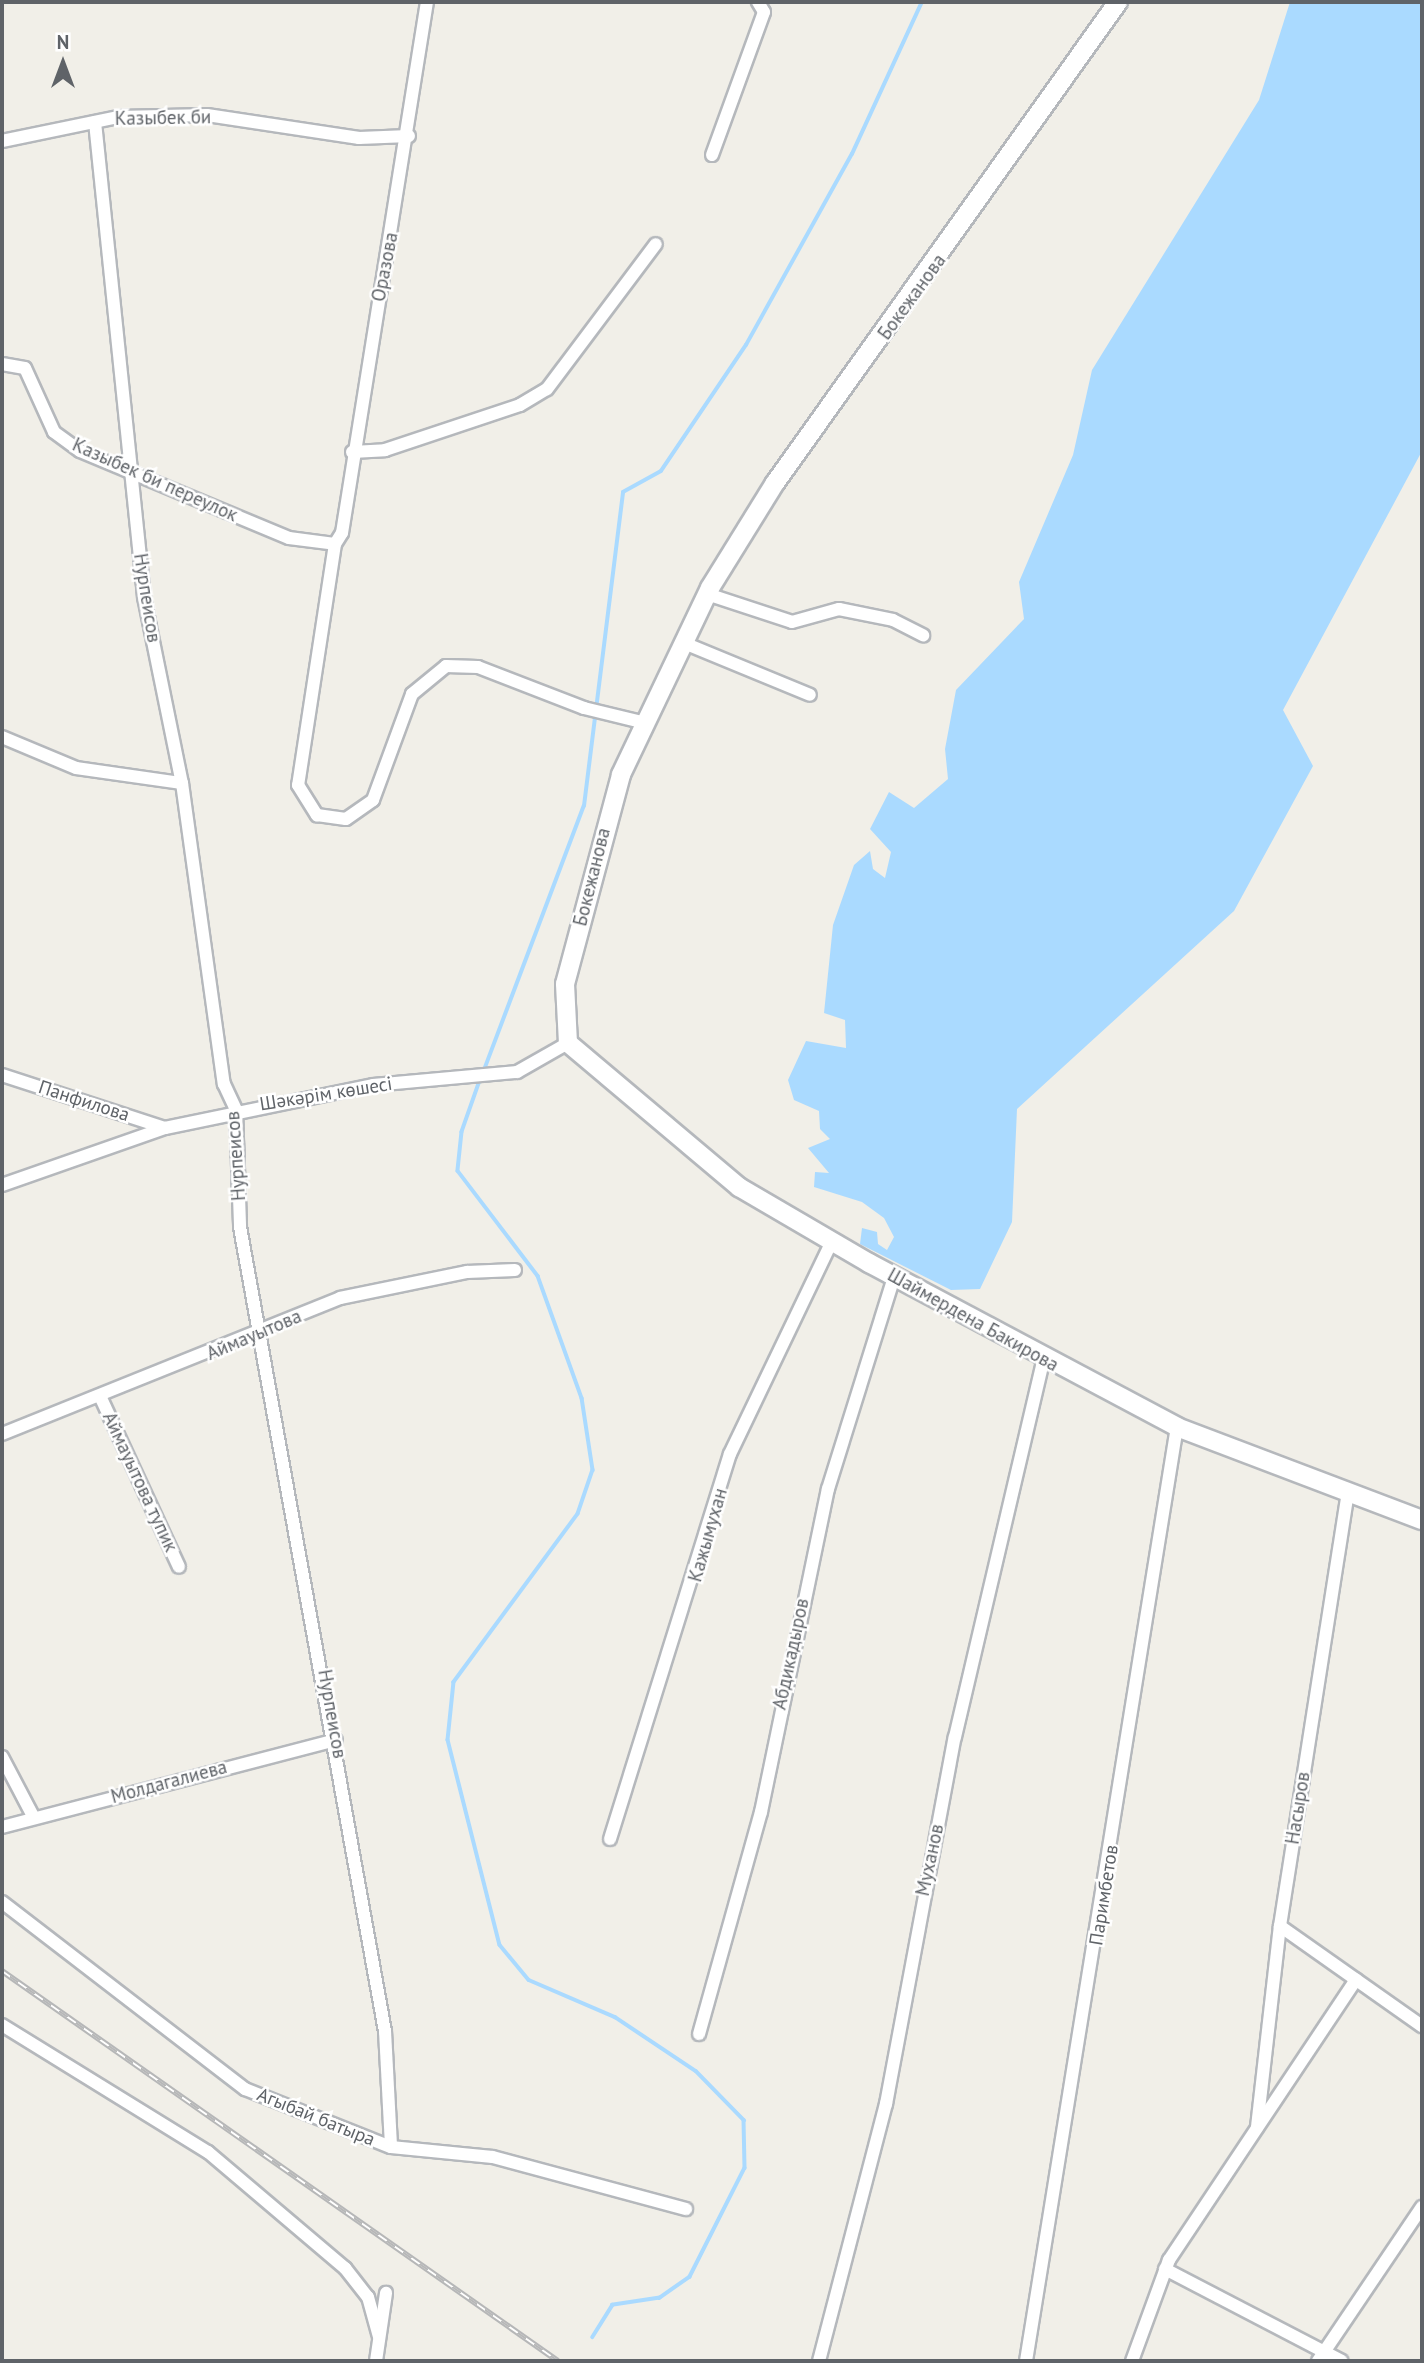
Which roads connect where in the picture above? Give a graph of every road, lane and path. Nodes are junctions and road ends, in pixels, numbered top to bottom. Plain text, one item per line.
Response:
1 (427, 2) edge
2 (758, 2) edge
3 (1118, 2) edge
4 (95, 122) junction
5 (409, 136) junction
6 (2, 141) edge
7 (712, 155) dead end
8 (656, 244) dead end
9 (2, 364) edge
10 (352, 452) junction
11 (130, 472) junction
12 (338, 538) junction
13 (707, 594) junction
14 (923, 635) dead end
15 (684, 643) junction
16 (810, 695) dead end
17 (646, 723) junction
18 (2, 737) edge
19 (182, 783) junction
20 (568, 1043) junction
21 (2, 1075) edge
22 (236, 1110) junction
23 (165, 1128) junction
24 (2, 1185) edge
25 (832, 1241) junction
26 (516, 1270) dead end
27 (894, 1277) junction
28 (259, 1335) junction
29 (1044, 1359) junction
30 (100, 1396) junction
31 (1177, 1427) junction
32 (2, 1434) edge
33 (1348, 1490) junction
34 (1422, 1520) edge
35 (179, 1567) dead end
36 (336, 1740) junction
37 (2, 1758) edge
38 (34, 1818) junction
39 (2, 1827) edge
40 (610, 1839) dead end
41 (2, 1902) edge
42 (1280, 1926) junction
43 (1356, 1980) junction
44 (2, 2025) edge
45 (1422, 2026) edge
46 (699, 2034) dead end
47 (1257, 2127) junction
48 (391, 2147) junction
49 (1422, 2207) edge
50 (685, 2209) dead end
51 (1165, 2269) junction
52 (386, 2293) dead end
53 (380, 2337) junction
54 (1322, 2356) edge
55 (376, 2361) edge
56 (819, 2361) edge
57 (1026, 2361) edge
58 (1132, 2361) edge
59 (1342, 2361) edge

1 - 5 street, Оразова
2 - 7 street
3 - 13 street, Бокежанова
4 - 5 street, Казыбек би
4 - 6 street, Казыбек би
4 - 11 street, Нурпеисов
5 - 10 street, Оразова
8 - 10 street
9 - 11 street, Казыбек би переулок
10 - 12 street, Оразова
11 - 12 street, Казыбек би переулок
11 - 19 street, Нурпеисов
12 - 17 street, Оразова
13 - 14 street
13 - 15 street, Бокежанова
15 - 16 street
15 - 17 street, Бокежанова
17 - 20 street, Бокежанова
18 - 19 street
19 - 22 street, Нурпеисов
20 - 22 street, Шәкәрім көшесі
20 - 25 street, Шаймердена Бакирова
21 - 23 street, Панфилова
22 - 23 street, Шәкәрім көшесі
22 - 28 street, Нурпеисов
23 - 24 street, Шәкәрім көшесі
25 - 27 street, Шаймердена Бакирова
25 - 40 street, Кажымухан
26 - 28 street, Аймауытова
27 - 29 street, Шаймердена Бакирова
27 - 46 street, Абдикадыров
28 - 30 street, Аймауытова
28 - 36 street, Нурпеисов
29 - 31 street, Шаймердена Бакирова
29 - 56 street, Муханов
30 - 32 street, Аймауытова
30 - 35 street, Аймауытова тупик
31 - 33 street, Шаймердена Бакирова
31 - 57 street, Паримбетов
33 - 34 street, Шаймердена Бакирова
33 - 42 street, Насыров
36 - 38 street, Молдагалиева
36 - 48 street, Нурпеисов
37 - 38 street
38 - 39 street, Молдагалиева
41 - 48 street, Агыбай батыра
42 - 43 street
42 - 47 street, Насыров
43 - 45 street
43 - 47 street
44 - 53 street
47 - 51 street
48 - 50 street, Агыбай батыра
49 - 54 street
51 - 54 street
51 - 58 street
52 - 53 street
53 - 55 street
54 - 59 street

